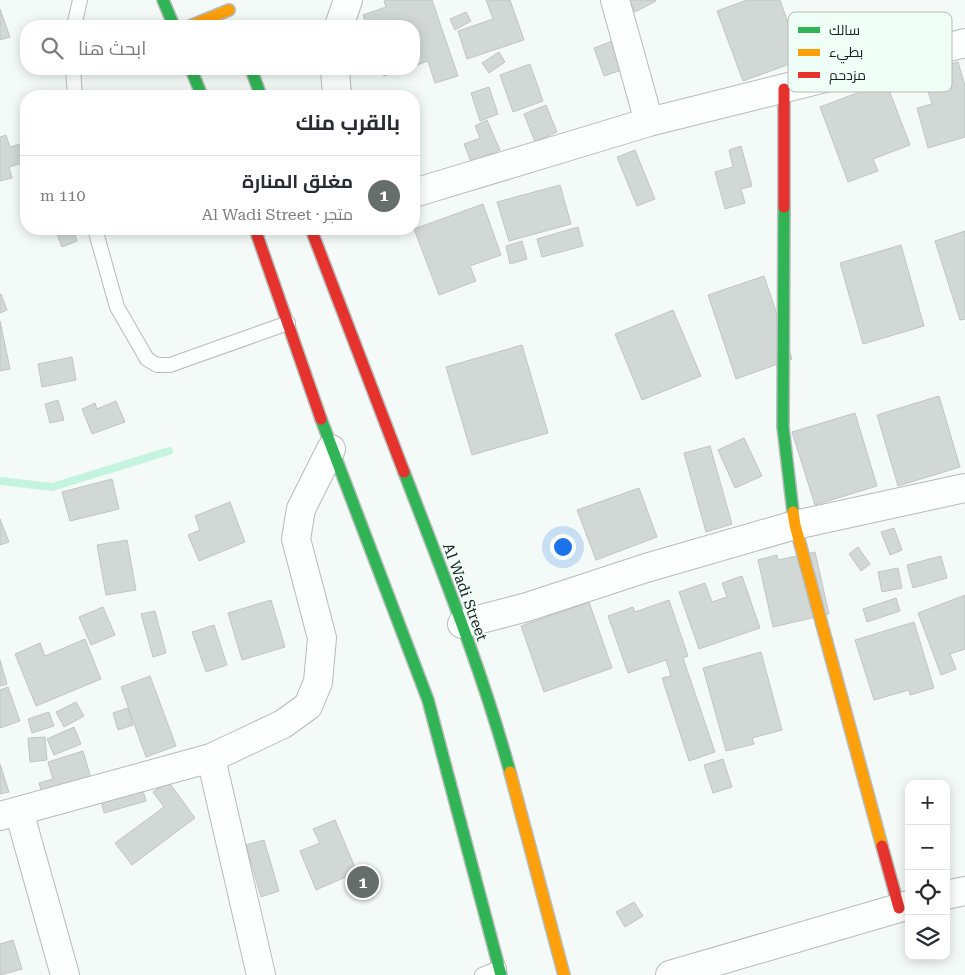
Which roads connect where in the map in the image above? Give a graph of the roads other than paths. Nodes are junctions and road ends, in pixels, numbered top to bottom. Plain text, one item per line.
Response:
1 (80, 0) edge
2 (163, 0) edge
3 (348, 0) edge
4 (615, 0) edge
5 (228, 9) edge
6 (75, 20) edge
7 (171, 20) edge
8 (203, 20) edge
9 (341, 20) edge
10 (965, 43) edge
11 (952, 46) edge
12 (73, 75) edge
13 (193, 75) edge
14 (253, 75) edge
15 (335, 75) edge
16 (788, 88) edge
17 (784, 89) junction
18 (75, 90) edge
19 (200, 90) edge
20 (259, 90) edge
21 (337, 90) edge
22 (649, 122) junction
23 (420, 191) edge
24 (97, 235) edge
25 (257, 235) edge
26 (313, 235) edge
27 (288, 323) junction
28 (331, 449) junction
29 (965, 488) edge
30 (795, 525) junction
31 (462, 624) junction
32 (211, 758) junction
33 (10, 813) edge
34 (965, 890) edge
35 (950, 895) edge
36 (904, 906) edge
37 (500, 971) edge
38 (65, 975) edge
39 (261, 975) edge
40 (482, 975) edge
41 (564, 975) edge
42 (670, 975) edge

1 - 6 lane
2 - 7 main road
3 - 9 street
4 - 22 street
5 - 8 main road
10 - 11 street
12 - 18 lane
13 - 19 main road
14 - 20 main road
15 - 21 street
16 - 17 street
17 - 22 street
17 - 30 main road
22 - 23 street
24 - 27 lane
25 - 27 main road
26 - 31 main road, Al Wadi Street
27 - 28 main road
28 - 32 street
28 - 37 main road
29 - 30 street
30 - 31 street
30 - 36 main road
31 - 41 main road, Al Wadi Street
32 - 33 street
32 - 39 street
33 - 38 street
34 - 35 street
36 - 42 street
37 - 40 lane

